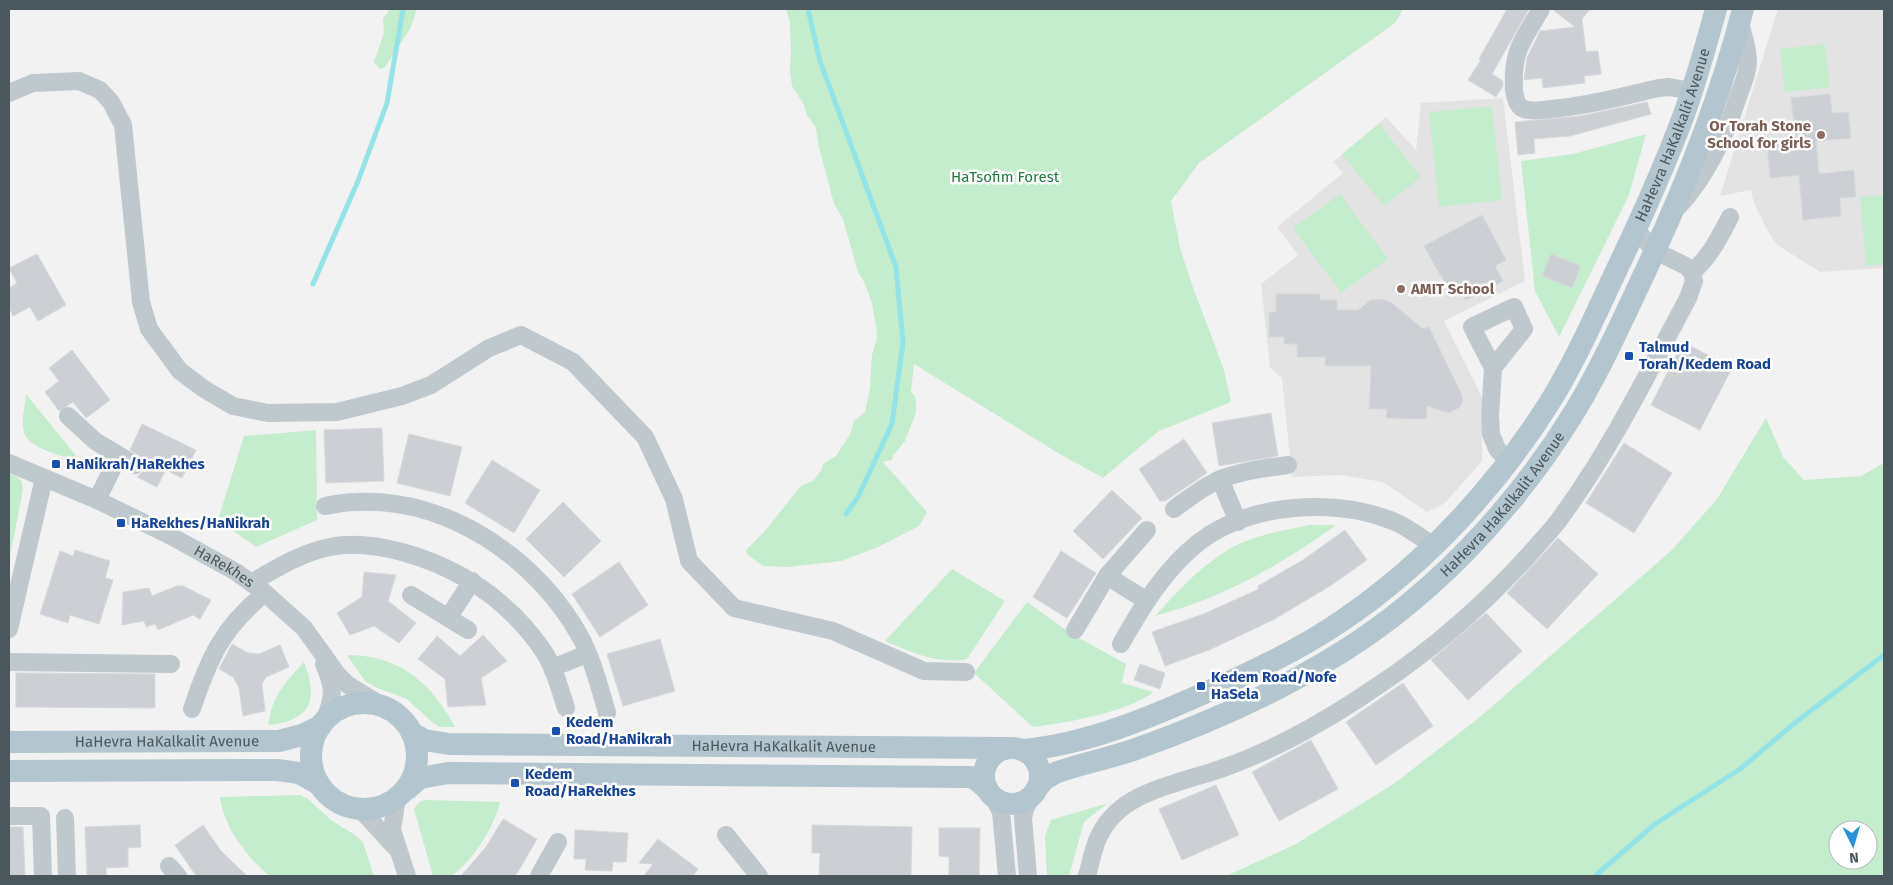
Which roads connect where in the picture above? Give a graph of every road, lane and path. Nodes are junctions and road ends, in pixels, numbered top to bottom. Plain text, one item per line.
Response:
1 (1541, 9) edge
2 (1716, 9) edge
3 (1741, 16) edge
4 (1692, 91) junction
5 (9, 93) edge
6 (1730, 218) dead end
7 (1636, 230) junction
8 (1655, 251) junction
9 (1692, 272) junction
10 (1493, 368) dead end
11 (68, 416) dead end
12 (118, 457) junction
13 (1508, 461) junction
14 (9, 463) edge
15 (135, 465) dead end
16 (1288, 465) dead end
17 (44, 478) junction
18 (1220, 479) junction
19 (97, 500) junction
20 (326, 506) dead end
21 (1174, 508) dead end
22 (1238, 522) junction
23 (1147, 530) dead end
24 (1433, 546) junction
25 (1107, 576) junction
26 (472, 581) junction
27 (258, 588) junction
28 (411, 595) dead end
29 (1147, 601) junction
30 (448, 618) junction
31 (9, 629) edge
32 (468, 630) dead end
33 (1076, 630) dead end
34 (315, 642) junction
35 (1121, 644) dead end
36 (587, 654) junction
37 (9, 662) edge
38 (171, 664) dead end
39 (552, 668) junction
40 (966, 672) dead end
41 (192, 708) dead end
42 (566, 708) dead end
43 (388, 709) junction
44 (608, 713) dead end
45 (323, 724) junction
46 (412, 733) junction
47 (9, 742) edge
48 (1016, 749) junction
49 (9, 770) edge
50 (319, 784) junction
51 (1034, 792) junction
52 (402, 793) junction
53 (991, 793) junction
54 (360, 809) junction
55 (9, 816) edge
56 (65, 818) dead end
57 (726, 835) dead end
58 (558, 842) dead end
59 (398, 852) junction
60 (43, 876) edge
61 (67, 876) edge
62 (407, 876) edge
63 (539, 876) edge
64 (760, 876) edge
65 (1007, 876) edge
66 (1028, 876) edge
67 (1087, 876) edge

1 - 4 street
2 - 4 main road, HaHevra HaKalkalit Avenue
3 - 8 main road, HaHevra HaKalkalit Avenue
4 - 7 main road, HaHevra HaKalkalit Avenue
5 - 40 street
6 - 9 street
7 - 8 street
7 - 13 main road, HaHevra HaKalkalit Avenue
8 - 9 street
8 - 51 main road, HaHevra HaKalkalit Avenue
9 - 67 street
10 - 13 street
11 - 12 street
12 - 15 street
12 - 19 street
13 - 24 main road, HaHevra HaKalkalit Avenue
14 - 17 street, HaRekhes
16 - 18 street
17 - 19 street, HaRekhes
17 - 31 street
18 - 21 street
18 - 22 street
19 - 27 street, HaRekhes
20 - 36 street
22 - 24 street
22 - 29 street
23 - 25 street
24 - 48 main road, HaHevra HaKalkalit Avenue
25 - 29 street
25 - 33 street
26 - 27 street
26 - 30 street
26 - 39 street
27 - 34 street, HaRekhes
27 - 41 street
28 - 30 street
29 - 35 street
30 - 32 street
34 - 43 street, HaRekhes
34 - 45 street, HaRekhes
36 - 39 street
36 - 44 street
37 - 38 street
39 - 42 street
43 - 45 main road
43 - 46 main road
45 - 47 main road, HaHevra HaKalkalit Avenue
45 - 50 main road
46 - 48 main road, HaHevra HaKalkalit Avenue
46 - 52 main road
48 - 51 main road
48 - 53 main road
49 - 50 main road, HaHevra HaKalkalit Avenue
50 - 54 main road
51 - 53 main road
51 - 66 street
52 - 53 main road, HaHevra HaKalkalit Avenue
52 - 54 main road
52 - 59 street
53 - 65 street
54 - 59 street
55 - 60 street
56 - 61 street
57 - 64 street
58 - 63 street
59 - 62 street

